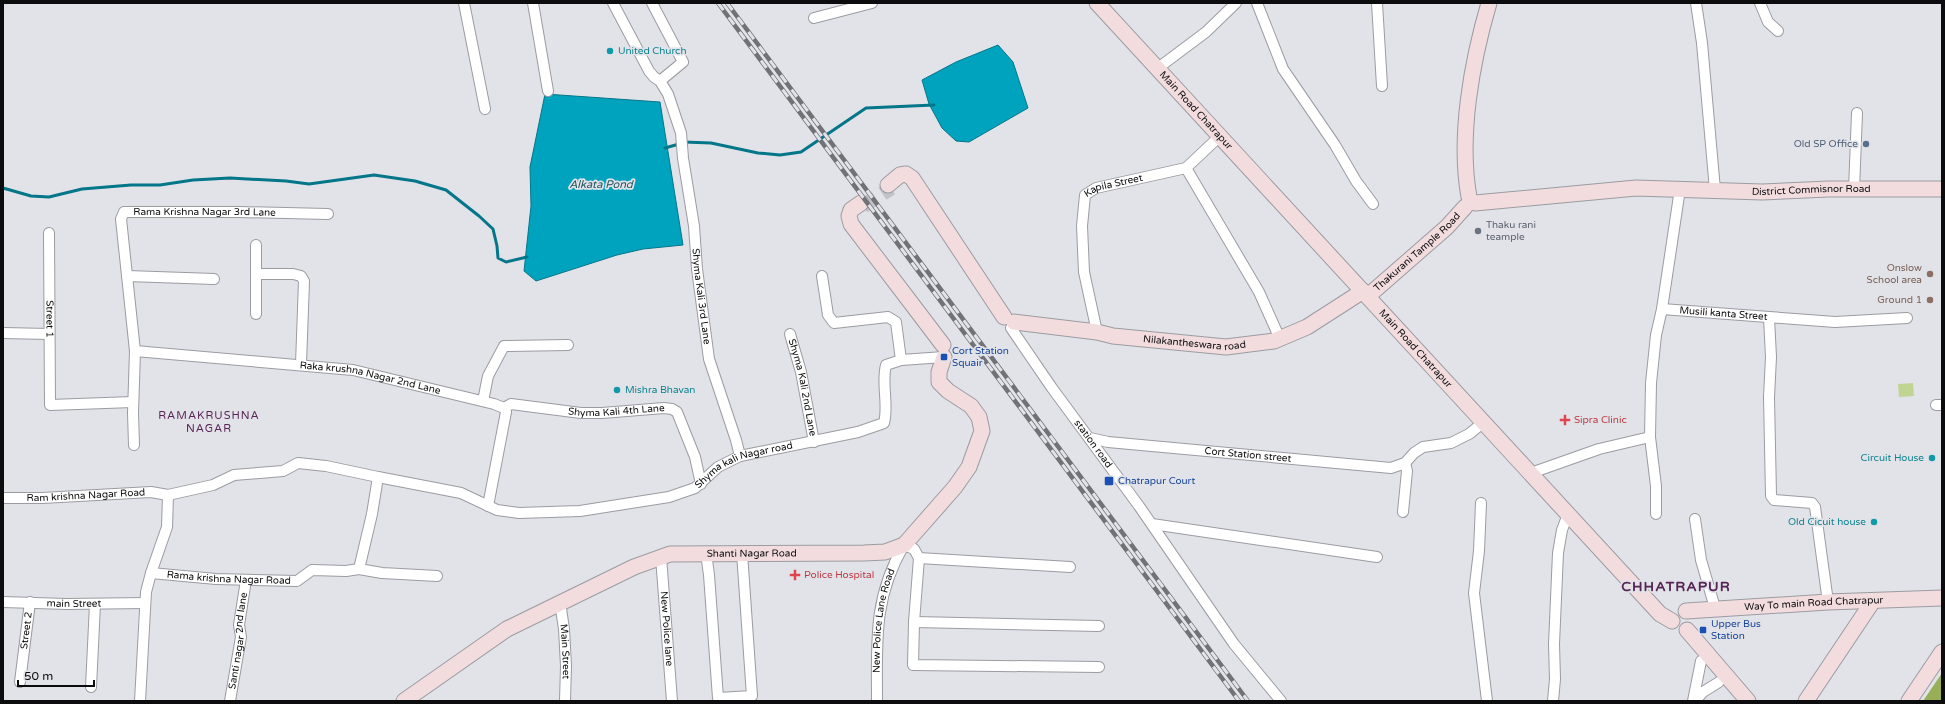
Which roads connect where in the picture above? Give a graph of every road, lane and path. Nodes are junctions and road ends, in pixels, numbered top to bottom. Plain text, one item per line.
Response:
1 (464, 3) edge
2 (533, 3) edge
3 (613, 3) edge
4 (652, 3) edge
5 (872, 3) edge
6 (1097, 3) edge
7 (1236, 3) edge
8 (1257, 3) edge
9 (1377, 3) edge
10 (1489, 3) edge
11 (1696, 3) edge
12 (1760, 3) edge
13 (814, 18) dead end
14 (1778, 32) dead end
15 (1158, 68) junction
16 (660, 81) junction
17 (1382, 86) dead end
18 (548, 91) dead end
19 (485, 109) dead end
20 (1857, 113) dead end
21 (1220, 136) junction
22 (1186, 168) junction
23 (889, 186) tunnel mouth
24 (1680, 189) junction
25 (1715, 190) junction
26 (1854, 190) junction
27 (1942, 190) edge
28 (1470, 202) junction
29 (862, 204) tunnel mouth
30 (1373, 204) dead end
31 (328, 214) dead end
32 (49, 233) dead end
33 (256, 245) dead end
34 (256, 274) junction
35 (127, 276) junction
36 (822, 276) dead end
37 (214, 279) dead end
38 (1365, 293) junction
39 (1662, 309) junction
40 (256, 314) dead end
41 (1769, 318) junction
42 (1907, 318) dead end
43 (1008, 322) junction
44 (3, 332) edge
45 (1097, 332) junction
46 (49, 334) junction
47 (790, 334) dead end
48 (1280, 339) junction
49 (568, 345) dead end
50 (945, 349) junction
51 (134, 351) junction
52 (901, 360) junction
53 (301, 364) junction
54 (483, 401) junction
55 (133, 402) junction
56 (504, 408) junction
57 (1484, 422) junction
58 (1650, 437) junction
59 (1090, 438) junction
60 (814, 442) junction
61 (134, 445) dead end
62 (740, 456) junction
63 (1404, 463) junction
64 (1531, 473) junction
65 (378, 477) junction
66 (701, 484) junction
67 (168, 495) junction
68 (3, 498) edge
69 (1481, 503) dead end
70 (488, 506) junction
71 (1403, 512) dead end
72 (1568, 514) junction
73 (1656, 514) dead end
74 (1695, 519) dead end
75 (1152, 524) junction
76 (904, 545) junction
77 (742, 553) junction
78 (706, 554) junction
79 (661, 557) junction
80 (919, 558) junction
81 (1377, 558) dead end
82 (1070, 567) dead end
83 (359, 569) junction
84 (151, 573) junction
85 (436, 576) dead end
86 (246, 580) junction
87 (1942, 598) edge
88 (3, 602) edge
89 (30, 602) junction
90 (560, 602) junction
91 (1828, 602) junction
92 (145, 603) junction
93 (95, 604) junction
94 (1871, 605) junction
95 (1942, 607) edge
96 (1715, 608) junction
97 (914, 622) junction
98 (1683, 622) junction
99 (1099, 626) dead end
100 (1942, 652) edge
101 (1701, 661) junction
102 (1942, 664) edge
103 (1099, 667) dead end
104 (20, 682) dead end
105 (1720, 682) junction
106 (91, 687) dead end
107 (140, 701) edge
108 (230, 701) edge
109 (404, 701) edge
110 (565, 701) edge
111 (672, 701) edge
112 (877, 701) edge
113 (1281, 701) edge
114 (1487, 701) edge
115 (1553, 701) edge
116 (1694, 701) edge
117 (1736, 701) edge
118 (1748, 701) edge
119 (1806, 701) edge
120 (1909, 701) edge
121 (1916, 701) edge

1 - 19 street
2 - 18 street
3 - 16 street, Shyma Kali 3rd Lane
4 - 16 street
5 - 13 street
6 - 15 street, Main Road Chatrapur
7 - 15 street
8 - 30 street
9 - 17 street
10 - 28 street
11 - 25 street
12 - 14 street
15 - 21 street, Main Road Chatrapur
16 - 62 street, Shyma Kali 3rd Lane
20 - 26 street
21 - 22 street
21 - 38 street, Main Road Chatrapur
22 - 45 street, Kapila Street
22 - 48 street
23 - 43 street
24 - 25 street, District Commisnor Road
24 - 28 street, District Commisnor Road
24 - 39 street
25 - 26 street, District Commisnor Road
26 - 27 street, District Commisnor Road
28 - 38 street, Thakurani Tample Road
29 - 50 street
31 - 35 street, Rama Krishna Nagar 3rd Lane
32 - 46 street, Street 1
33 - 34 street
34 - 40 street
34 - 53 street
35 - 37 street
35 - 51 street, Rama Krishna Nagar 3rd Lane
36 - 52 street
38 - 48 street, Nilakantheswara road
38 - 57 street, Main Road Chatrapur
39 - 41 street, Musili kanta Street
39 - 58 street
41 - 42 street, Musili kanta Street
41 - 91 street
43 - 45 street, Nilakantheswara road
43 - 59 street, station road
44 - 46 street
45 - 48 street, Nilakantheswara road
46 - 55 street, Street 1
47 - 60 street, Shyma Kali 2nd Lane
49 - 54 street
50 - 52 street, Shyma kali Nagar road
50 - 76 street, Shanti Nagar Road
51 - 53 street, Raka krushna Nagar 2nd Lane
51 - 55 street, Rama Krishna Nagar 3rd Lane
52 - 60 street, Shyma kali Nagar road
53 - 54 street, Raka krushna Nagar 2nd Lane
54 - 56 street, Raka krushna Nagar 2nd Lane
55 - 61 street, Rama Krishna Nagar 3rd Lane
56 - 66 street, Shyma Kali 4th Lane
56 - 70 street
57 - 63 street
57 - 64 street, Main Road Chatrapur
58 - 64 street
58 - 73 street
59 - 63 street, Cort Station street
59 - 75 street, station road
60 - 62 street, Shyma kali Nagar road
62 - 66 street, Shyma kali Nagar road
63 - 71 street
64 - 72 street, Main Road Chatrapur
65 - 67 street
65 - 70 street
65 - 83 street
66 - 70 street, Shyma kali Nagar road
67 - 68 street, Ram krishna Nagar Road
67 - 84 street
69 - 114 street
72 - 98 street, Main Road Chatrapur
72 - 115 street
74 - 96 street
75 - 81 street
75 - 113 street, station road
76 - 77 street, Shanti Nagar Road
76 - 80 street
76 - 112 street, New Police Lane Road
77 - 78 street, Shanti Nagar Road
77 - 78 street
78 - 79 street, Shanti Nagar Road
79 - 90 street, Shanti Nagar Road
79 - 111 street, New Police lane
80 - 82 street
80 - 97 street
83 - 85 street, Rama krishna Nagar Road
83 - 86 street, Rama krishna Nagar Road
84 - 86 street, Rama krishna Nagar Road
84 - 92 street
86 - 108 street, Santi nagar 2nd lane
87 - 94 street, Way To main Road Chatrapur
88 - 89 street, main Street
89 - 93 street, main Street
89 - 104 street, Street 2
90 - 109 street, Shanti Nagar Road
90 - 110 street, Main Street
91 - 94 street, Way To main Road Chatrapur
91 - 96 street, Way To main Road Chatrapur
92 - 93 street, main Street
92 - 107 street
93 - 106 street
94 - 95 street, Way To main Road Chatrapur
94 - 98 street, Way To main Road Chatrapur
94 - 119 street
96 - 98 street, Way To main Road Chatrapur
97 - 99 street
97 - 103 street
98 - 101 street
98 - 118 street
100 - 120 street
101 - 105 street
101 - 116 street
102 - 121 street
105 - 116 street
105 - 117 street

